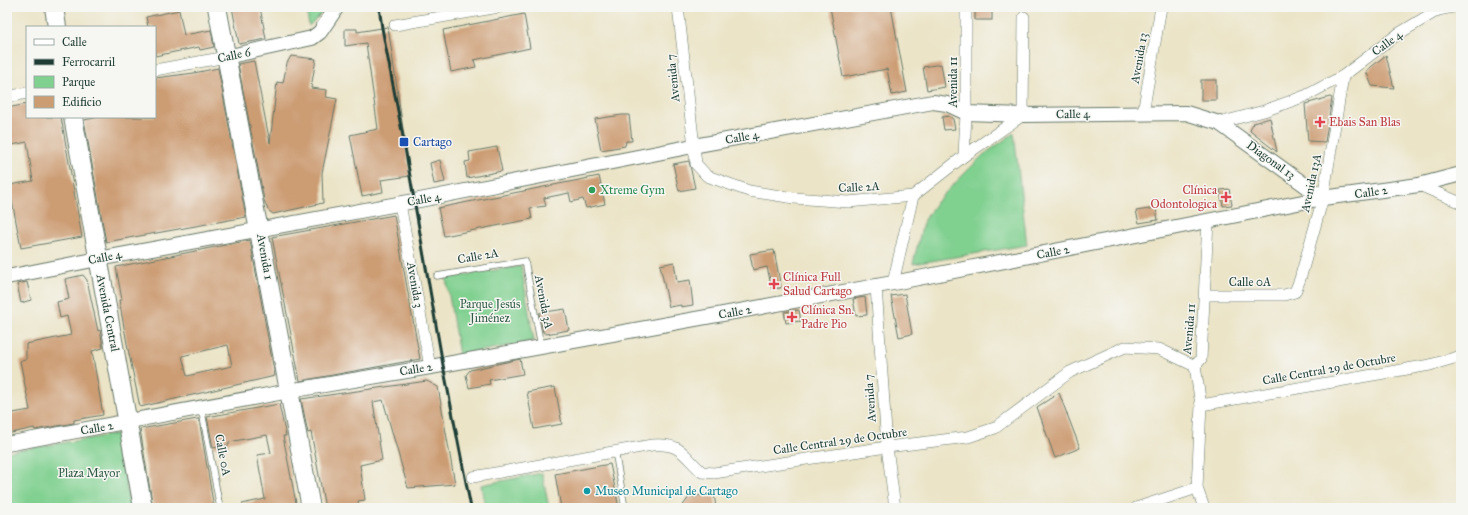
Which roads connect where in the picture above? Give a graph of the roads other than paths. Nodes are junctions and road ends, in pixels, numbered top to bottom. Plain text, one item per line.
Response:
1 (54, 7) edge
2 (217, 7) edge
3 (337, 7) edge
4 (499, 7) edge
5 (678, 7) edge
6 (966, 7) edge
7 (1161, 7) edge
8 (1453, 7) edge
9 (1024, 17) dead end
10 (395, 25) dead end
11 (58, 26) edge
12 (226, 57) junction
13 (156, 70) edge
14 (1343, 76) junction
15 (26, 93) edge
16 (7, 97) edge
17 (966, 113) junction
18 (1143, 113) junction
19 (1023, 115) junction
20 (73, 118) edge
21 (1219, 123) junction
22 (693, 146) junction
23 (964, 156) junction
24 (1461, 174) edge
25 (1419, 185) junction
26 (1309, 188) junction
27 (913, 196) junction
28 (1324, 198) junction
29 (1303, 202) junction
30 (1461, 203) edge
31 (400, 204) junction
32 (1208, 221) junction
33 (260, 229) junction
34 (98, 259) junction
35 (525, 261) joint
36 (437, 276) dead end
37 (7, 277) edge
38 (893, 283) junction
39 (876, 286) junction
40 (1294, 292) joint
41 (1205, 295) junction
42 (541, 347) junction
43 (1461, 356) edge
44 (1195, 366) junction
45 (430, 367) junction
46 (290, 391) junction
47 (1201, 405) junction
48 (201, 407) junction
49 (128, 422) junction
50 (7, 444) edge
51 (887, 447) junction
52 (615, 451) junction
53 (473, 477) dead end
54 (1197, 488) junction
55 (143, 508) edge
56 (220, 508) edge
57 (311, 508) edge
58 (625, 508) edge
59 (895, 508) edge
60 (1136, 508) edge
61 (1204, 508) edge

1 - 11 main road
2 - 12 main road, Avenida 1
3 - 12 street, Calle 6
4 - 10 street
5 - 22 street, Avenida 7
6 - 17 street, Avenida 11
7 - 18 street, Avenida 13
8 - 14 street, Calle 4
9 - 19 street
12 - 13 street, Calle 6
12 - 33 main road, Avenida 1
14 - 21 street, Calle 4
14 - 28 street, Avenida 13A
15 - 16 street
17 - 19 street, Calle 4
17 - 22 street, Calle 4
17 - 23 street, Avenida 11
18 - 19 street, Calle 4
18 - 21 street, Calle 4
19 - 23 street
20 - 34 main road, Avenida Central
21 - 26 street, Diagonal 13
22 - 27 street, Calle 2A
22 - 31 street, Calle 4
23 - 27 street
24 - 25 street, Calle 2
25 - 28 street, Calle 2
25 - 30 street
26 - 28 street, Diagonal 13
26 - 29 street
27 - 38 street
28 - 29 street, Calle 2
28 - 40 street, Avenida 13A
29 - 32 street, Calle 2
31 - 33 street, Calle 4
31 - 45 street, Avenida 3
32 - 38 street, Calle 2
32 - 41 street, Avenida 11
33 - 34 street, Calle 4
33 - 46 main road, Avenida 1
34 - 37 street, Calle 4
34 - 49 main road, Avenida Central
35 - 36 lane, Calle 2A
35 - 42 lane, Avenida 3A
38 - 39 street, Calle 2
39 - 42 street, Calle 2
39 - 51 street, Avenida 7
40 - 41 street, Calle 0A
41 - 44 street, Avenida 11
42 - 45 street, Calle 2
43 - 47 street, Calle Central 29 de Octubre
44 - 47 street, Avenida 11
44 - 51 street, Calle Central 29 de Octubre
45 - 46 street, Calle 2
46 - 48 street, Calle 2
46 - 57 main road, Avenida 1
47 - 54 street, Avenida 11
48 - 49 street, Calle 2
48 - 56 lane, Calle 0A
49 - 50 street, Calle 2
49 - 55 main road, Avenida Central
51 - 52 street, Calle Central 29 de Octubre
51 - 59 street, Avenida 7
52 - 53 street, Calle Central 29 de Octubre
52 - 58 lane
54 - 60 street
54 - 61 street, Avenida 11

